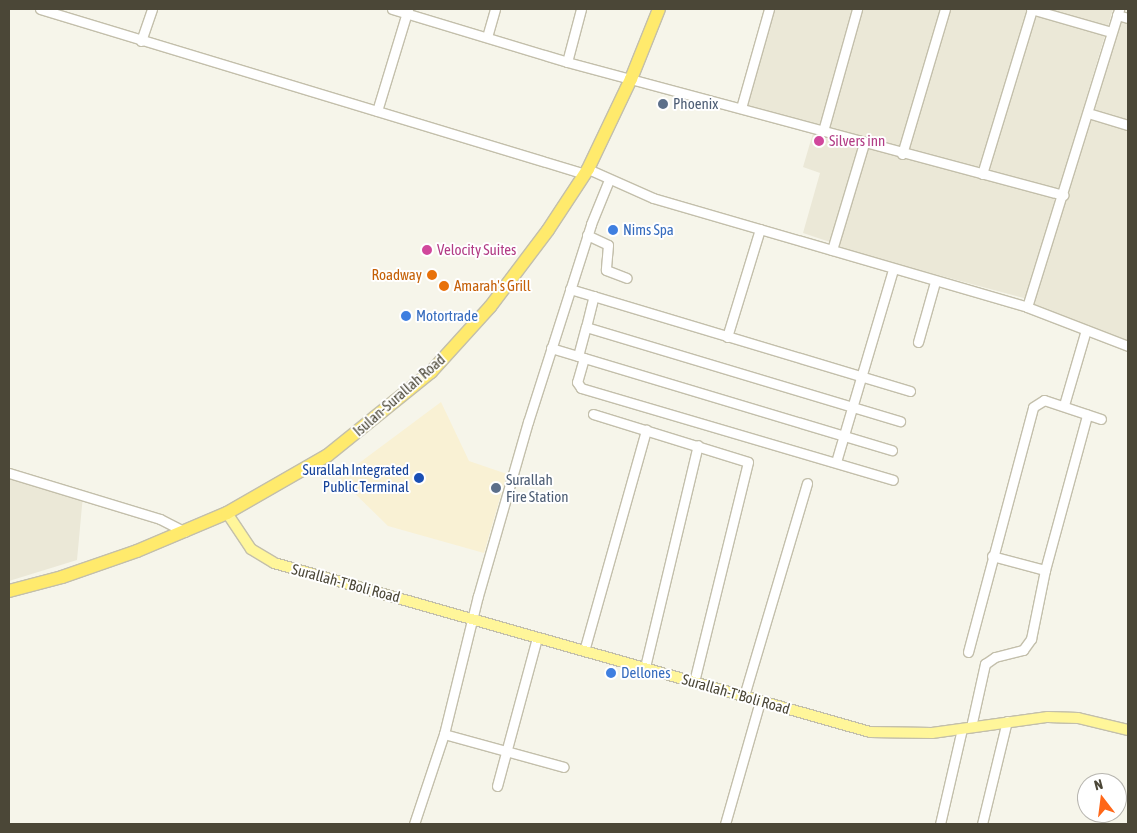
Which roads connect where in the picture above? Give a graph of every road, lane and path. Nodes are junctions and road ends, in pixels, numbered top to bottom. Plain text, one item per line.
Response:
1 (40, 9) edge
2 (152, 9) edge
3 (392, 9) edge
4 (495, 9) edge
5 (581, 9) edge
6 (659, 9) edge
7 (769, 9) edge
8 (857, 9) edge
9 (945, 9) edge
10 (1032, 9) edge
11 (408, 11) edge
12 (1118, 12) edge
13 (1128, 18) edge
14 (1111, 32) junction
15 (487, 36) junction
16 (141, 42) junction
17 (567, 62) junction
18 (631, 79) junction
19 (741, 108) junction
20 (377, 111) junction
21 (1088, 113) junction
22 (1128, 124) edge
23 (822, 131) junction
24 (864, 143) junction
25 (902, 154) junction
26 (586, 172) junction
27 (982, 174) junction
28 (609, 180) junction
29 (1063, 195) junction
30 (760, 229) junction
31 (587, 235) junction
32 (832, 250) junction
33 (893, 270) junction
34 (627, 278) dead end
35 (935, 282) junction
36 (570, 289) junction
37 (594, 296) junction
38 (1027, 307) junction
39 (586, 327) junction
40 (1086, 330) junction
41 (727, 337) junction
42 (918, 342) dead end
43 (1128, 346) edge
44 (551, 348) junction
45 (581, 357) junction
46 (864, 377) junction
47 (910, 391) dead end
48 (1064, 405) junction
49 (855, 407) junction
50 (593, 414) dead end
51 (1087, 415) junction
52 (1101, 419) dead end
53 (900, 421) dead end
54 (646, 430) junction
55 (846, 435) junction
56 (698, 445) junction
57 (892, 450) dead end
58 (836, 462) junction
59 (9, 473) edge
60 (893, 480) dead end
61 (807, 483) dead end
62 (227, 513) junction
63 (185, 532) junction
64 (992, 556) junction
65 (1045, 570) junction
66 (9, 591) edge
67 (474, 617) junction
68 (537, 638) junction
69 (584, 651) junction
70 (968, 652) dead end
71 (645, 667) junction
72 (694, 682) junction
73 (744, 696) junction
74 (760, 701) junction
75 (1006, 721) junction
76 (967, 728) junction
77 (1128, 730) edge
78 (444, 734) junction
79 (508, 752) junction
80 (564, 767) dead end
81 (497, 786) dead end
82 (414, 824) edge
83 (724, 824) edge
84 (940, 824) edge
85 (982, 824) edge

1 - 16 street
2 - 16 street
3 - 11 street
4 - 15 street
5 - 17 street
6 - 18 highway, Isulan-Surallah Road
7 - 19 street
8 - 23 street
9 - 25 street
10 - 14 street
10 - 27 street
11 - 15 street
11 - 20 street
12 - 13 street
12 - 14 street
14 - 21 street
15 - 17 street
16 - 20 street
17 - 18 street
18 - 19 street
18 - 26 highway, Isulan-Surallah Road
19 - 23 street
20 - 26 street
21 - 22 street
21 - 29 street
23 - 24 street
24 - 25 street
24 - 32 street
25 - 27 street
26 - 28 street
26 - 62 highway, Isulan-Surallah Road
27 - 29 street
28 - 30 street
28 - 31 street
29 - 38 street
30 - 32 street
30 - 41 street
31 - 34 street
31 - 36 street
32 - 33 street
33 - 35 street
33 - 46 street
35 - 38 street
35 - 42 street
36 - 37 street
36 - 44 street
37 - 39 street
37 - 41 street
38 - 40 street
39 - 45 street
39 - 49 street
40 - 43 street
40 - 48 street
41 - 46 street
44 - 45 street
44 - 67 street
45 - 55 street
45 - 58 street
46 - 47 street
46 - 49 street
48 - 51 street
48 - 64 street
49 - 53 street
49 - 55 street
50 - 54 street
51 - 52 street
51 - 65 street
54 - 56 street
54 - 69 street
55 - 57 street
55 - 58 street
56 - 71 street
56 - 72 street
58 - 60 street
59 - 63 street
61 - 73 street
62 - 63 highway, Isulan-Surallah Road
62 - 67 main road, Surallah-T'Boli Road
63 - 66 highway, Isulan-Surallah Road
64 - 65 street
64 - 70 street
65 - 76 street
67 - 68 main road, Surallah-T'Boli Road
67 - 78 street
68 - 69 main road, Surallah-T'Boli Road
68 - 79 street
69 - 71 main road, Surallah-T'Boli Road
71 - 72 main road, Surallah-T'Boli Road
72 - 73 main road, Surallah-T'Boli Road
73 - 74 main road, Surallah-T'Boli Road
74 - 76 main road, Surallah-T'Boli Road
74 - 83 street
75 - 76 main road, Surallah-T'Boli Road
75 - 77 main road, Surallah-T'Boli Road
75 - 85 street
76 - 84 street
78 - 79 street
78 - 82 street
79 - 80 street
79 - 81 street

